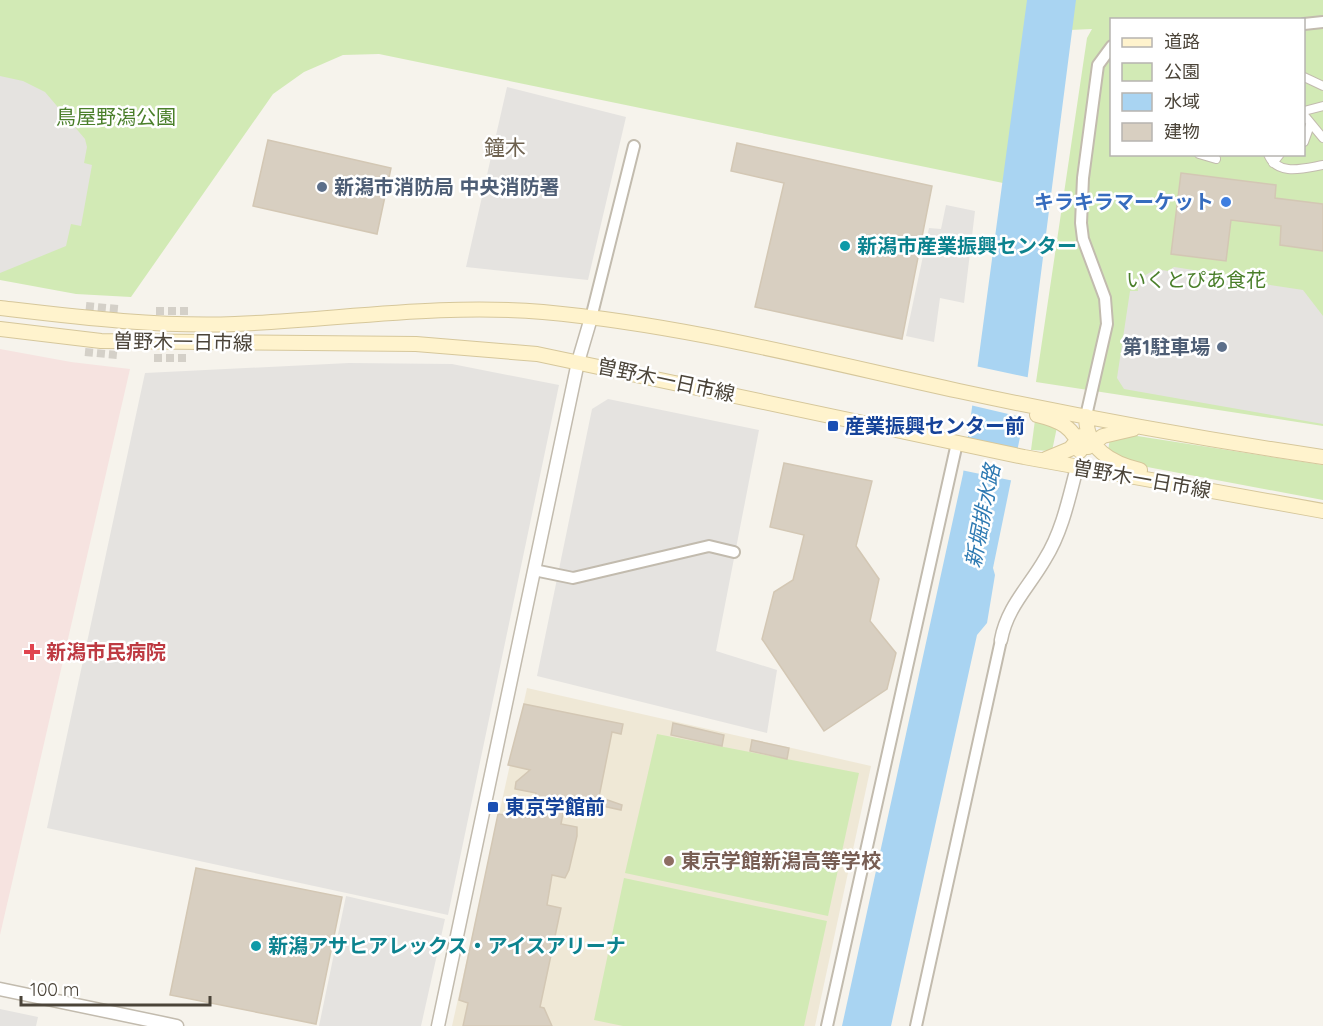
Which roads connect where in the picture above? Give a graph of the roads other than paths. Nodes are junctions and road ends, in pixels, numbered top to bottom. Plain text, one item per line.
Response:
1 (1323, 22) edge
2 (1305, 24) edge
3 (1110, 49) edge
4 (1305, 77) edge
5 (1323, 86) edge
6 (1323, 106) edge
7 (1305, 113) edge
8 (1305, 115) edge
9 (1310, 124) junction
10 (1305, 138) edge
11 (1323, 138) edge
12 (634, 146) dead end
13 (1269, 156) edge
14 (1278, 156) edge
15 (1216, 157) edge
16 (1273, 163) junction
17 (1323, 165) edge
18 (1214, 170) dead end
19 (0, 308) edge
20 (591, 318) junction
21 (0, 329) edge
22 (578, 362) junction
23 (1029, 409) junction
24 (1086, 416) junction
25 (1146, 428) junction
26 (959, 444) junction
27 (1081, 448) junction
28 (1323, 457) edge
29 (1042, 460) junction
30 (1192, 488) junction
31 (1323, 511) edge
32 (734, 552) dead end
33 (534, 570) junction
34 (1000, 640) joint
35 (0, 989) edge
36 (177, 1026) edge
37 (438, 1026) edge
38 (827, 1026) edge
39 (916, 1026) edge

1 - 2 street
3 - 24 street
4 - 5 street
6 - 7 street
8 - 9 street
9 - 10 street
9 - 11 street
12 - 20 street
13 - 16 street
14 - 16 street
15 - 18 street
16 - 17 street
19 - 20 main road, 曽野木一日市線
20 - 22 street
20 - 23 main road, 曽野木一日市線
21 - 22 main road, 曽野木一日市線
22 - 26 main road, 曽野木一日市線
22 - 33 street
23 - 24 main road, 曽野木一日市線
23 - 27 main road
24 - 25 main road, 曽野木一日市線
24 - 27 main road
25 - 27 main road
25 - 28 main road, 曽野木一日市線
26 - 29 main road, 曽野木一日市線
26 - 38 street
27 - 29 main road, 曽野木一日市線
27 - 29 main road
27 - 30 main road, 曽野木一日市線
27 - 30 main road
27 - 34 street
30 - 31 main road, 曽野木一日市線
32 - 33 street
33 - 37 street
34 - 39 street
35 - 36 street

